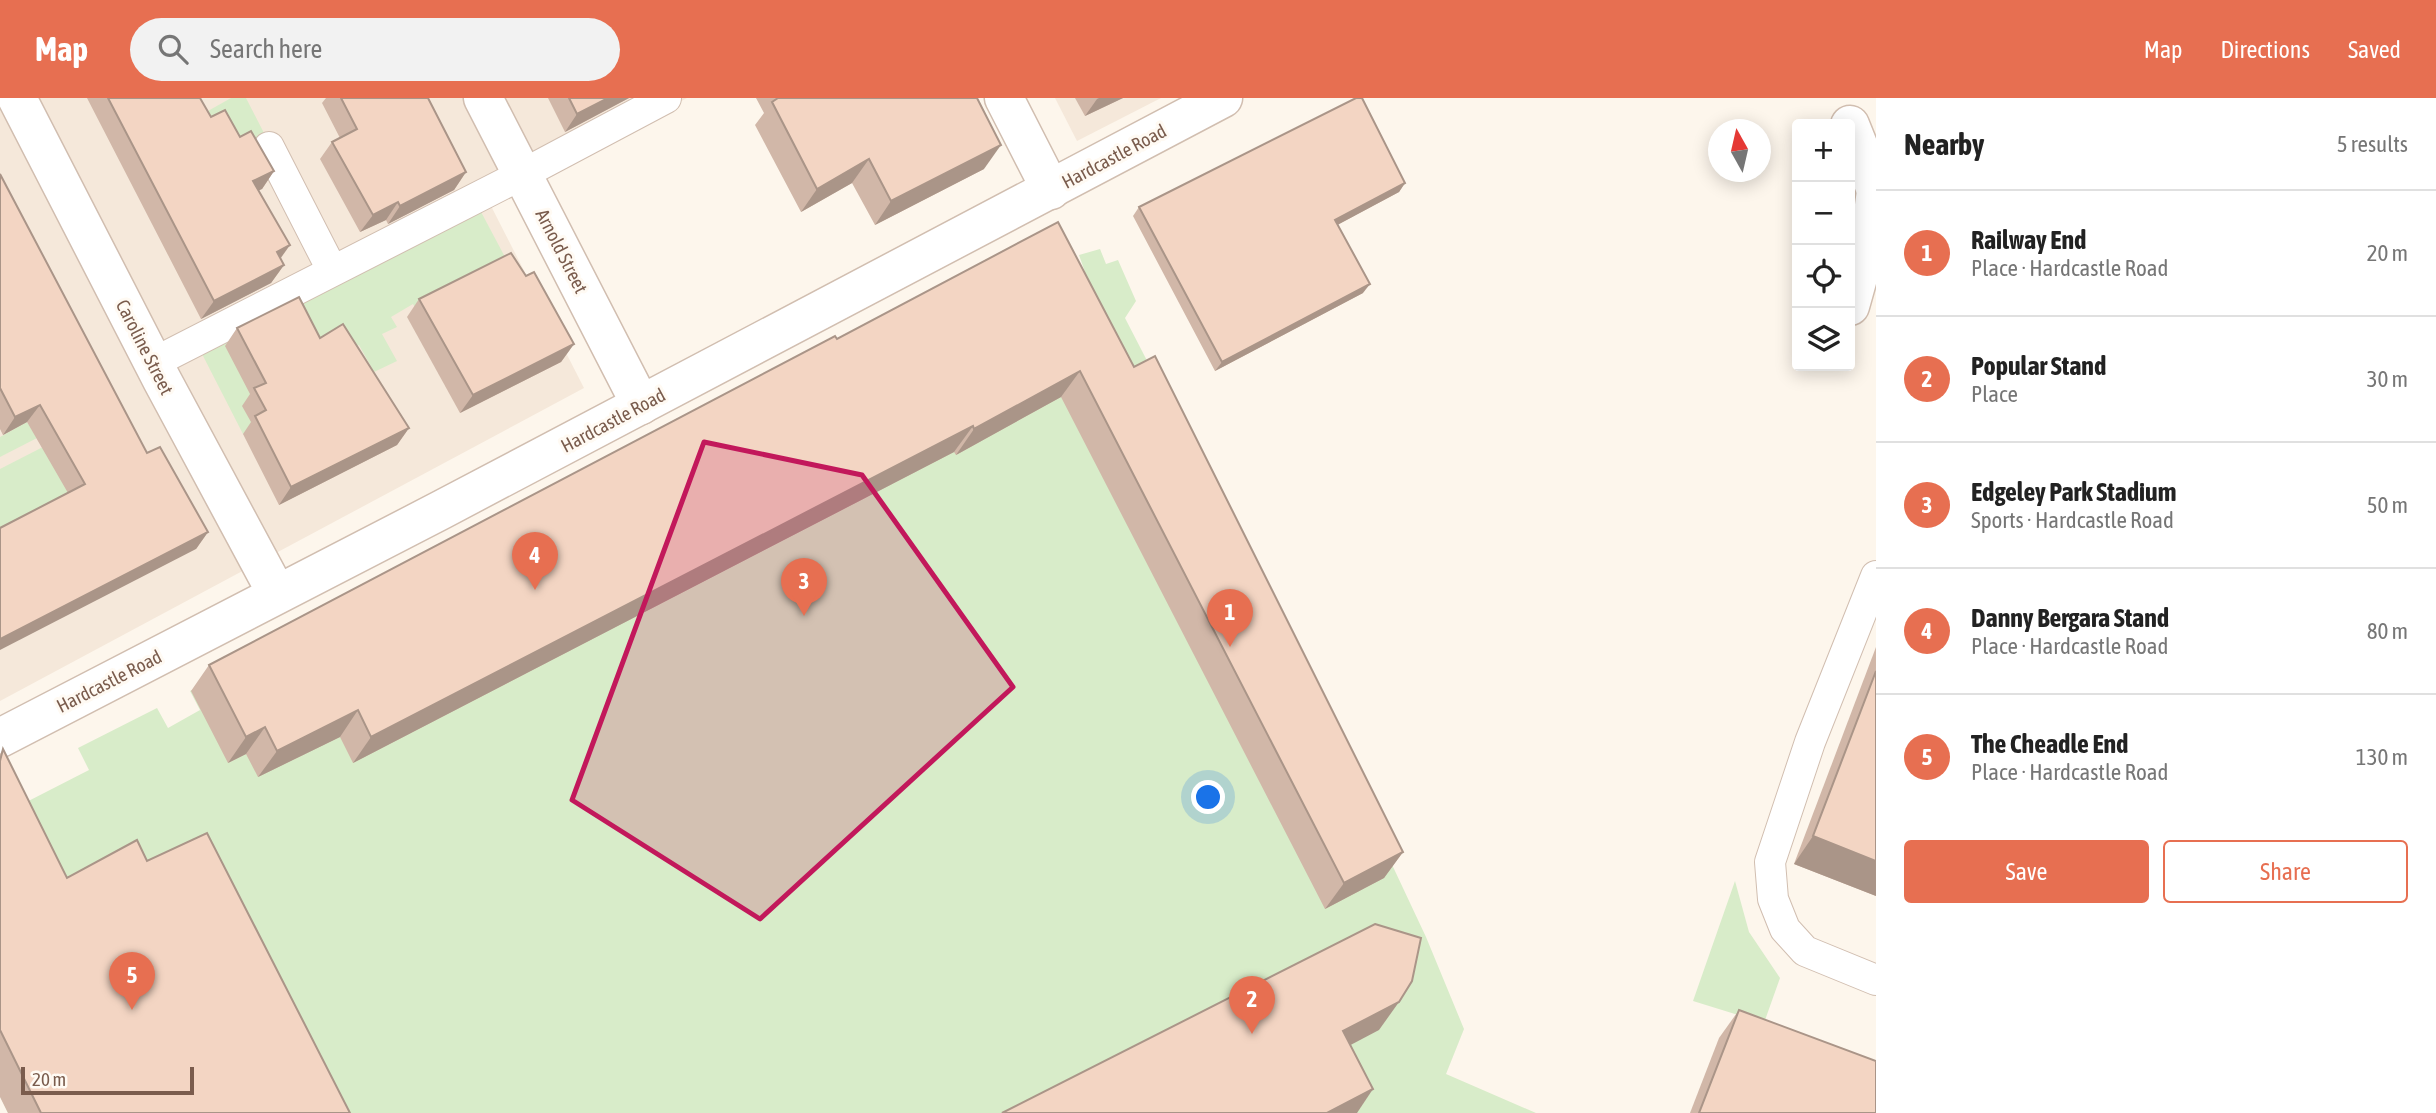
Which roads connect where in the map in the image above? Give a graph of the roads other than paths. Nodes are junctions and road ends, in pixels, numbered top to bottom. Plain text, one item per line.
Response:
1 (18, 98) edge
2 (483, 98) edge
3 (666, 98) edge
4 (1004, 98) edge
5 (1223, 98) edge
6 (1839, 98) edge
7 (1848, 119) edge
8 (1855, 138) edge
9 (269, 147) dead end
10 (523, 174) junction
11 (1051, 190) junction
12 (1876, 191) edge
13 (332, 270) junction
14 (1855, 288) edge
15 (153, 363) junction
16 (641, 405) junction
17 (1876, 576) edge
18 (277, 594) junction
19 (0, 738) edge
20 (1876, 980) edge

1 - 15 street, Caroline Street
2 - 10 street, Arnold Street
3 - 10 lane
4 - 11 street
5 - 11 street, Hardcastle Road
6 - 7 street
8 - 12 street
9 - 13 lane
10 - 13 lane
10 - 16 street, Arnold Street
11 - 16 street, Hardcastle Road
12 - 14 street
13 - 15 lane
15 - 18 street, Caroline Street
16 - 18 street, Hardcastle Road
17 - 20 lane
18 - 19 street, Hardcastle Road

